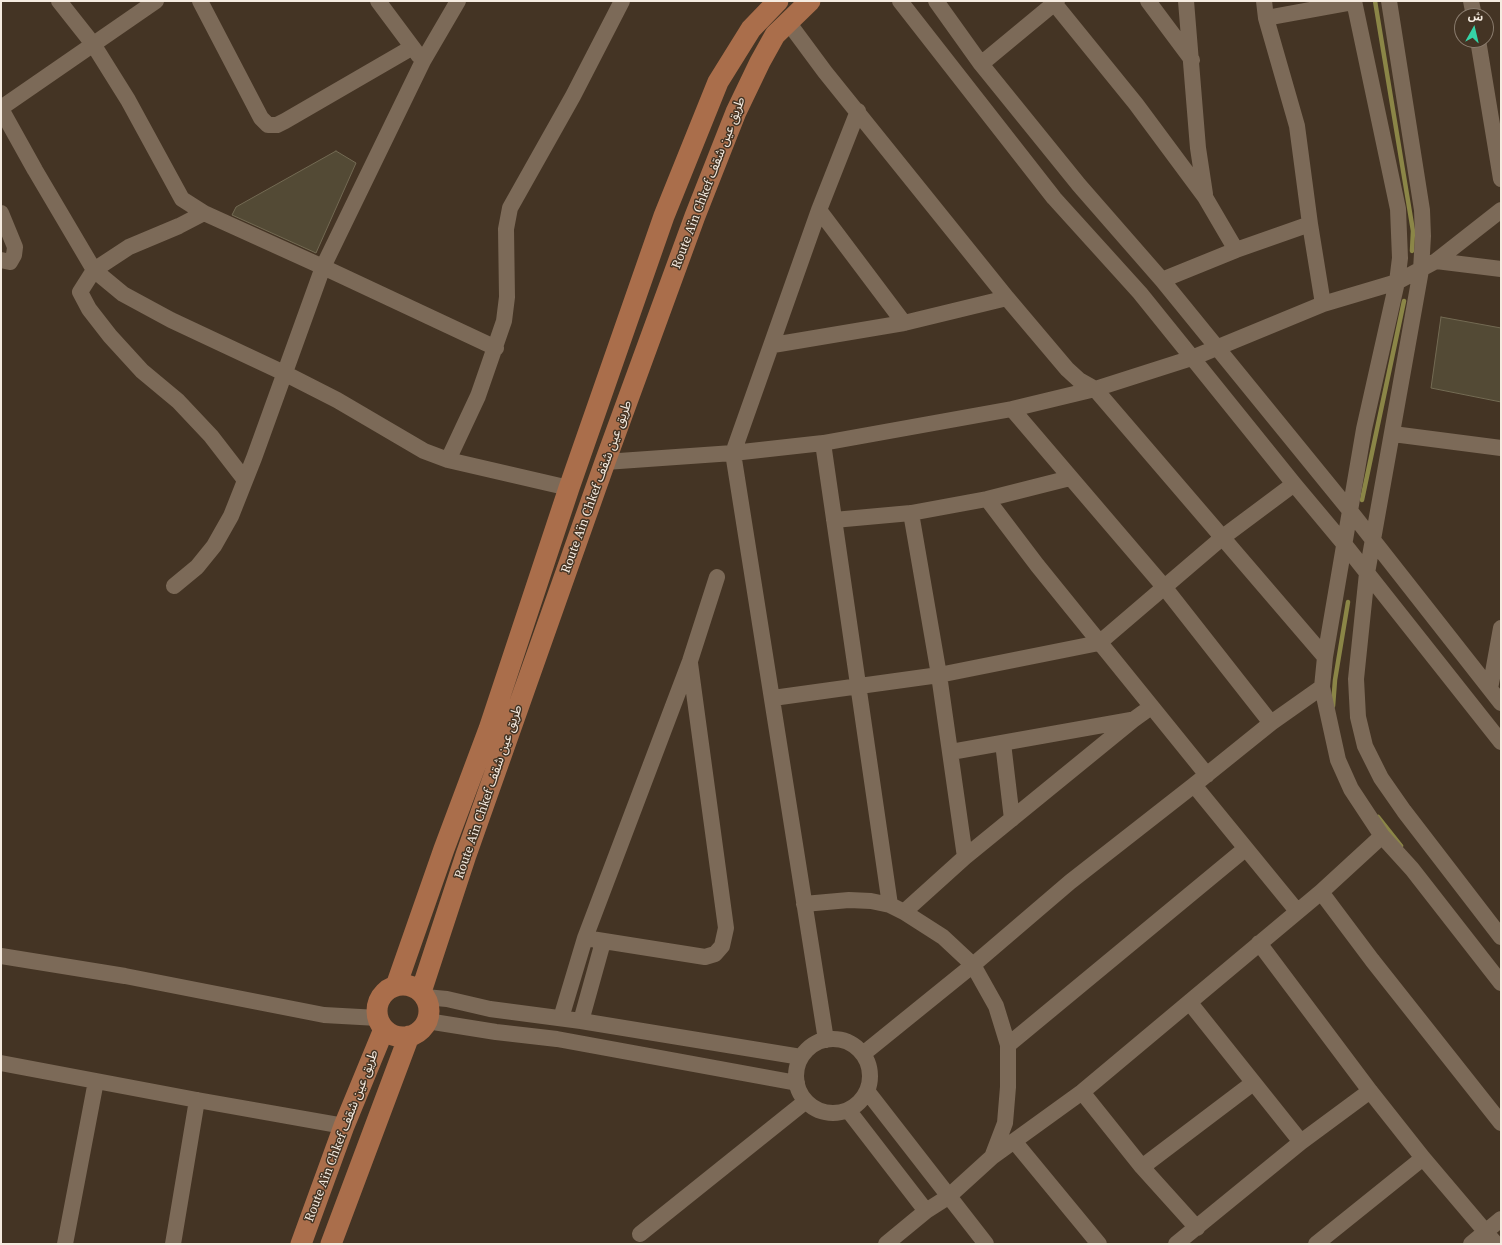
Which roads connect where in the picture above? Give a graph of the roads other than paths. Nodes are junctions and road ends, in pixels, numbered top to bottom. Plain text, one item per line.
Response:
1 (59, 1) edge
2 (156, 1) edge
3 (200, 1) edge
4 (378, 1) edge
5 (458, 1) edge
6 (622, 1) edge
7 (778, 1) edge
8 (810, 1) edge
9 (900, 1) edge
10 (936, 1) edge
11 (1148, 1) edge
12 (1186, 1) edge
13 (1264, 1) edge
14 (1389, 1) edge
15 (1055, 2) edge
16 (1354, 2) edge
17 (1266, 18) junction
18 (788, 22) junction
19 (93, 44) junction
20 (411, 48) junction
21 (1479, 48) edge
22 (1192, 60) junction
23 (423, 61) junction
24 (981, 64) junction
25 (1, 109) edge
26 (858, 111) junction
27 (1501, 179) edge
28 (1205, 197) junction
29 (819, 210) junction
30 (1501, 210) edge
31 (1, 213) edge
32 (204, 213) junction
33 (1310, 224) junction
34 (1236, 250) junction
35 (1, 260) edge
36 (1436, 261) junction
37 (323, 266) junction
38 (1501, 269) edge
39 (94, 270) junction
40 (1421, 270) junction
41 (1162, 280) junction
42 (1397, 282) junction
43 (1007, 298) junction
44 (1323, 304) junction
45 (904, 323) junction
46 (773, 345) junction
47 (496, 348) junction
48 (1217, 348) junction
49 (1192, 358) junction
50 (284, 373) junction
51 (1095, 389) junction
52 (1012, 409) junction
53 (1393, 434) junction
54 (823, 443) junction
55 (1501, 448) edge
56 (733, 453) junction
57 (448, 460) junction
58 (605, 462) junction
59 (1070, 478) junction
60 (245, 480) junction
61 (1294, 484) junction
62 (569, 488) junction
63 (988, 499) junction
64 (1351, 512) junction
65 (911, 513) junction
66 (834, 520) junction
67 (1223, 538) junction
68 (1374, 540) junction
69 (1345, 545) junction
70 (1367, 573) junction
71 (717, 577) dead end
72 (174, 586) dead end
73 (1165, 588) junction
74 (1501, 628) edge
75 (1099, 643) junction
76 (1325, 656) junction
77 (690, 661) junction
78 (939, 675) junction
79 (858, 685) junction
80 (1322, 687) junction
81 (1490, 689) junction
82 (773, 698) junction
83 (1501, 703) edge
84 (1151, 707) junction
85 (1133, 720) junction
86 (1271, 723) junction
87 (1501, 742) edge
88 (1004, 743) junction
89 (951, 752) junction
90 (1207, 775) junction
91 (1194, 786) junction
92 (1012, 819) junction
93 (1382, 836) junction
94 (1245, 849) junction
95 (965, 858) junction
96 (1321, 892) junction
97 (804, 904) junction
98 (897, 909) junction
99 (1297, 911) junction
100 (1501, 937) edge
101 (585, 938) junction
102 (603, 942) junction
103 (1259, 943) junction
104 (1, 956) edge
105 (973, 965) junction
106 (1501, 983) edge
107 (396, 986) junction
108 (423, 994) junction
109 (1190, 1003) junction
110 (561, 1018) junction
111 (427, 1021) junction
112 (581, 1021) junction
113 (381, 1024) junction
114 (409, 1036) junction
115 (826, 1040) junction
116 (1008, 1044) junction
117 (863, 1054) junction
118 (801, 1057) junction
119 (1, 1063) edge
120 (96, 1081) junction
121 (797, 1082) junction
122 (1253, 1083) junction
123 (867, 1091) junction
124 (1370, 1091) junction
125 (1082, 1092) junction
126 (197, 1100) junction
127 (806, 1101) junction
128 (848, 1110) junction
129 (1501, 1123) edge
130 (344, 1126) junction
131 (1014, 1141) junction
132 (1301, 1142) junction
133 (992, 1157) junction
134 (1423, 1158) junction
135 (1142, 1167) junction
136 (948, 1197) junction
137 (926, 1211) junction
138 (1501, 1219) edge
139 (1197, 1228) junction
140 (640, 1234) dead end
141 (1491, 1238) edge
142 (65, 1244) edge
143 (173, 1244) edge
144 (301, 1244) edge
145 (331, 1244) edge
146 (886, 1244) edge
147 (986, 1244) edge
148 (1099, 1244) edge
149 (1176, 1244) edge
150 (1316, 1244) edge
151 (1471, 1244) edge

1 - 19 street
2 - 19 street
3 - 20 street
4 - 20 street
5 - 23 street
6 - 47 street
7 - 62 main road, Route Aïn Chkef طريق عين شقف
8 - 18 main road, Route Aïn Chkef طريق عين شقف
9 - 49 street
10 - 24 street
11 - 22 street
12 - 22 street
13 - 17 street
14 - 40 street
15 - 24 street
15 - 28 street
16 - 17 street
16 - 42 street
17 - 33 street
18 - 26 street
18 - 58 main road, Route Aïn Chkef طريق عين شقف
19 - 25 street
19 - 32 street
20 - 23 street
21 - 27 street
22 - 28 street
23 - 37 street
24 - 41 street
25 - 39 street
26 - 29 street
26 - 43 street
28 - 34 street
29 - 45 street
29 - 46 street
30 - 36 street
31 - 35 street
32 - 37 street
32 - 39 street
33 - 34 street
33 - 44 street
34 - 41 street
36 - 38 street
36 - 40 street
37 - 47 street
37 - 50 street
39 - 50 street
39 - 60 street
40 - 42 street
40 - 53 street
41 - 48 street
42 - 44 street
42 - 64 street
43 - 45 street
43 - 51 street
44 - 48 street
45 - 46 street
46 - 56 street
47 - 57 street
48 - 49 street
48 - 64 street
49 - 51 street
49 - 61 street
50 - 57 street
50 - 60 street
51 - 52 street
51 - 67 street
52 - 54 street
52 - 59 street
53 - 55 street
53 - 68 street
54 - 56 street
54 - 66 street
56 - 58 street
56 - 82 street
57 - 62 street
58 - 108 main road, Route Aïn Chkef طريق عين شقف
59 - 63 street
59 - 73 street
60 - 72 street
61 - 67 street
61 - 69 street
62 - 107 main road, Route Aïn Chkef طريق عين شقف
63 - 65 street
63 - 75 street
64 - 68 street
64 - 69 street
65 - 66 street
65 - 78 street
66 - 79 street
67 - 73 street
67 - 76 street
68 - 70 street
68 - 81 street
69 - 70 street
69 - 76 street
70 - 87 street
70 - 100 street
71 - 77 street
73 - 75 street
73 - 86 street
74 - 81 street
75 - 78 street
75 - 84 street
76 - 80 street
77 - 101 street
77 - 102 street
78 - 79 street
78 - 89 street
79 - 82 street
79 - 98 street
80 - 86 street
80 - 93 street
81 - 83 street
82 - 97 street
84 - 85 street
84 - 90 street
85 - 88 street
85 - 92 street
86 - 90 street
88 - 89 street
88 - 92 street
89 - 95 street
90 - 91 street
91 - 94 street
91 - 105 street
92 - 95 street
93 - 96 street
93 - 106 street
94 - 99 street
94 - 116 street
95 - 98 street
96 - 99 street
96 - 129 street
97 - 98 street
97 - 115 street
98 - 105 street
99 - 103 street
101 - 102 street
101 - 110 street
102 - 112 street
103 - 109 street
103 - 124 street
104 - 113 street
105 - 116 street
105 - 117 street
107 - 108 main road
107 - 113 main road
108 - 110 street
108 - 111 main road
109 - 122 street
109 - 125 street
110 - 112 street
111 - 114 main road
111 - 121 street
112 - 118 street
113 - 114 main road
113 - 130 main road, Route Aïn Chkef طريق عين شقف
114 - 145 main road
115 - 117 street
115 - 118 street
116 - 133 street
117 - 123 street
118 - 121 street
119 - 120 street
120 - 126 street
120 - 142 street
121 - 127 street
122 - 132 street
122 - 135 street
123 - 128 street
123 - 136 street
124 - 132 street
124 - 134 street
125 - 131 street
125 - 135 street
126 - 130 street
126 - 143 street
127 - 128 street
127 - 140 street
128 - 137 street
130 - 144 main road, Route Aïn Chkef طريق عين شقف
131 - 133 street
131 - 148 street
132 - 139 street
133 - 136 street
134 - 141 street
134 - 150 street
135 - 139 street
136 - 137 street
136 - 147 street
137 - 146 street
138 - 141 street
139 - 149 street
141 - 151 street

